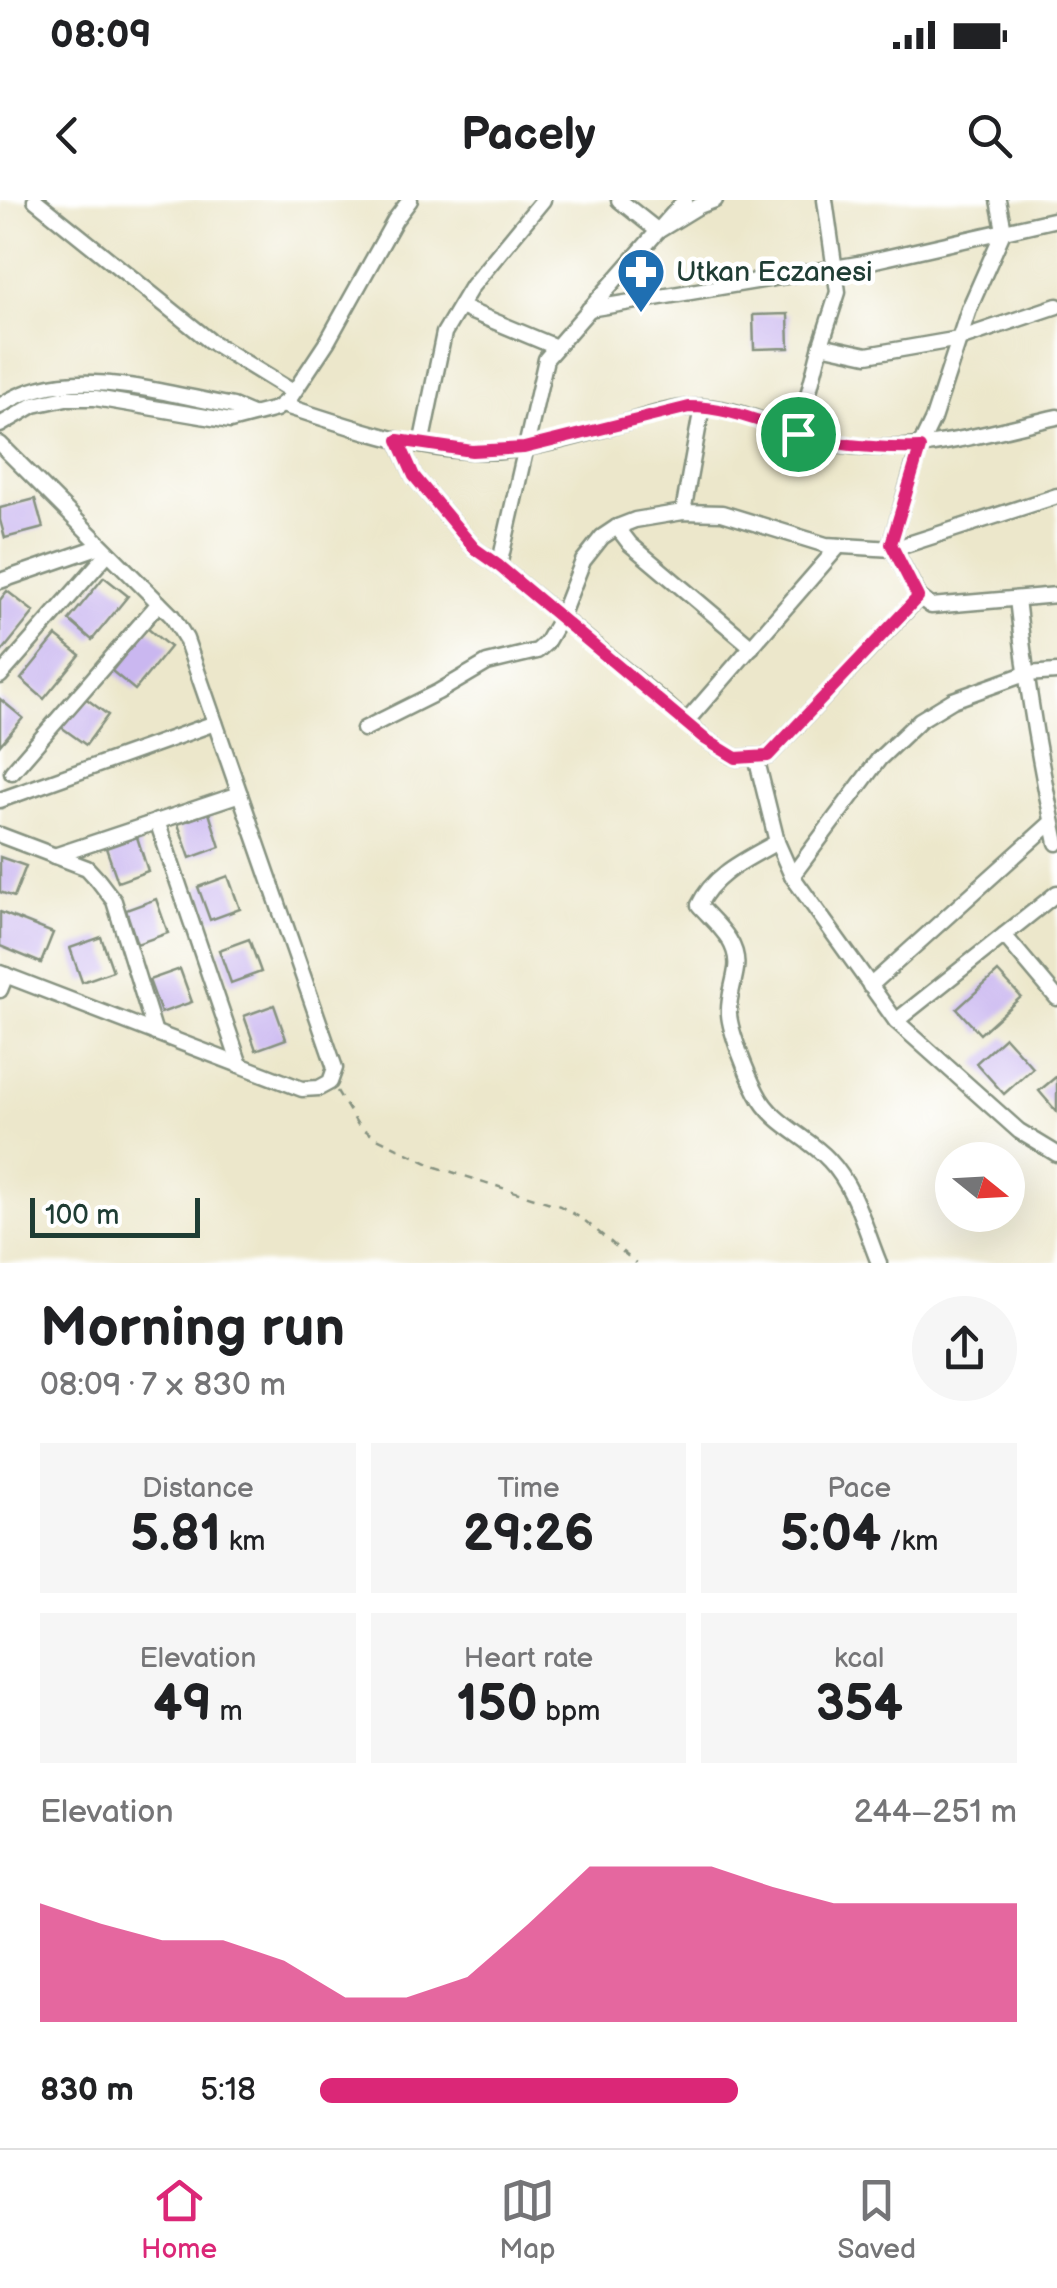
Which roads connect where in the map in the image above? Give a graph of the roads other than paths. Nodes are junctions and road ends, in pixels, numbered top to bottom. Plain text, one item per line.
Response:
1 (35, 200) edge
2 (410, 200) edge
3 (544, 200) edge
4 (619, 200) edge
5 (684, 200) edge
6 (715, 200) edge
7 (825, 200) edge
8 (998, 200) edge
9 (1057, 220) edge
10 (1004, 230) junction
11 (658, 231) junction
12 (836, 268) junction
13 (460, 306) junction
14 (1057, 306) edge
15 (589, 309) junction
16 (959, 339) junction
17 (821, 344) junction
18 (556, 348) junction
19 (294, 392) junction
20 (282, 405) junction
21 (0, 406) edge
22 (702, 407) junction
23 (253, 414) junction
24 (1057, 416) edge
25 (0, 425) edge
26 (798, 434) junction
27 (398, 440) junction
28 (0, 444) edge
29 (421, 445) junction
30 (524, 448) junction
31 (920, 448) junction
32 (1057, 496) edge
33 (683, 512) junction
34 (617, 527) junction
35 (839, 546) junction
36 (893, 548) junction
37 (105, 550) junction
38 (499, 566) junction
39 (0, 581) edge
40 (1057, 595) edge
41 (918, 597) junction
42 (1017, 598) junction
43 (159, 603) junction
44 (561, 617) junction
45 (752, 646) junction
46 (1057, 672) edge
47 (1025, 674) junction
48 (0, 676) edge
49 (686, 722) junction
50 (215, 723) junction
51 (364, 729) dead end
52 (756, 757) junction
53 (12, 772) dead end
54 (1050, 775) edge
55 (240, 794) junction
56 (0, 800) edge
57 (157, 821) junction
58 (1052, 822) junction
59 (0, 835) edge
60 (777, 842) junction
61 (1057, 844) edge
62 (54, 856) junction
63 (792, 876) junction
64 (1057, 892) edge
65 (1004, 936) junction
66 (2, 979) edge
67 (870, 986) junction
68 (1057, 998) edge
69 (896, 1021) junction
70 (156, 1033) junction
71 (240, 1066) junction
72 (1055, 1151) edge
73 (879, 1263) edge

1 - 19 street
2 - 19 street
3 - 13 street
4 - 11 street
5 - 11 street
6 - 11 street
7 - 12 street
8 - 10 street
9 - 10 street
10 - 12 street
10 - 16 street
11 - 15 street
12 - 15 street
12 - 17 street
13 - 18 street
13 - 29 street
14 - 16 street
15 - 18 street
16 - 17 street
16 - 31 street
17 - 26 street
18 - 30 street
19 - 20 street
20 - 23 street
20 - 27 street
21 - 23 street
22 - 26 street
22 - 30 street
22 - 33 street
23 - 25 street
24 - 31 street
26 - 31 street
27 - 29 street
27 - 38 street
28 - 37 street
29 - 30 street
30 - 38 street
31 - 36 street
32 - 36 street
33 - 34 street
33 - 35 street
34 - 44 street
34 - 45 street
35 - 36 street
35 - 45 street
36 - 41 street
37 - 39 street
37 - 43 street
37 - 48 street
38 - 44 street
40 - 42 street
41 - 42 street
41 - 52 street
42 - 47 street
43 - 50 street
43 - 53 street
44 - 49 street
44 - 51 street
45 - 49 street
46 - 47 street
47 - 54 street
47 - 63 street
49 - 52 street
50 - 55 street
50 - 56 street
52 - 60 street
54 - 58 street
55 - 57 street
55 - 71 street
57 - 62 street
57 - 71 street
58 - 61 street
58 - 67 street
59 - 62 street
60 - 63 street
60 - 73 street
62 - 70 street
63 - 67 street
64 - 65 street
65 - 68 street
65 - 69 street
66 - 70 street
67 - 69 street
69 - 72 street
70 - 71 street

